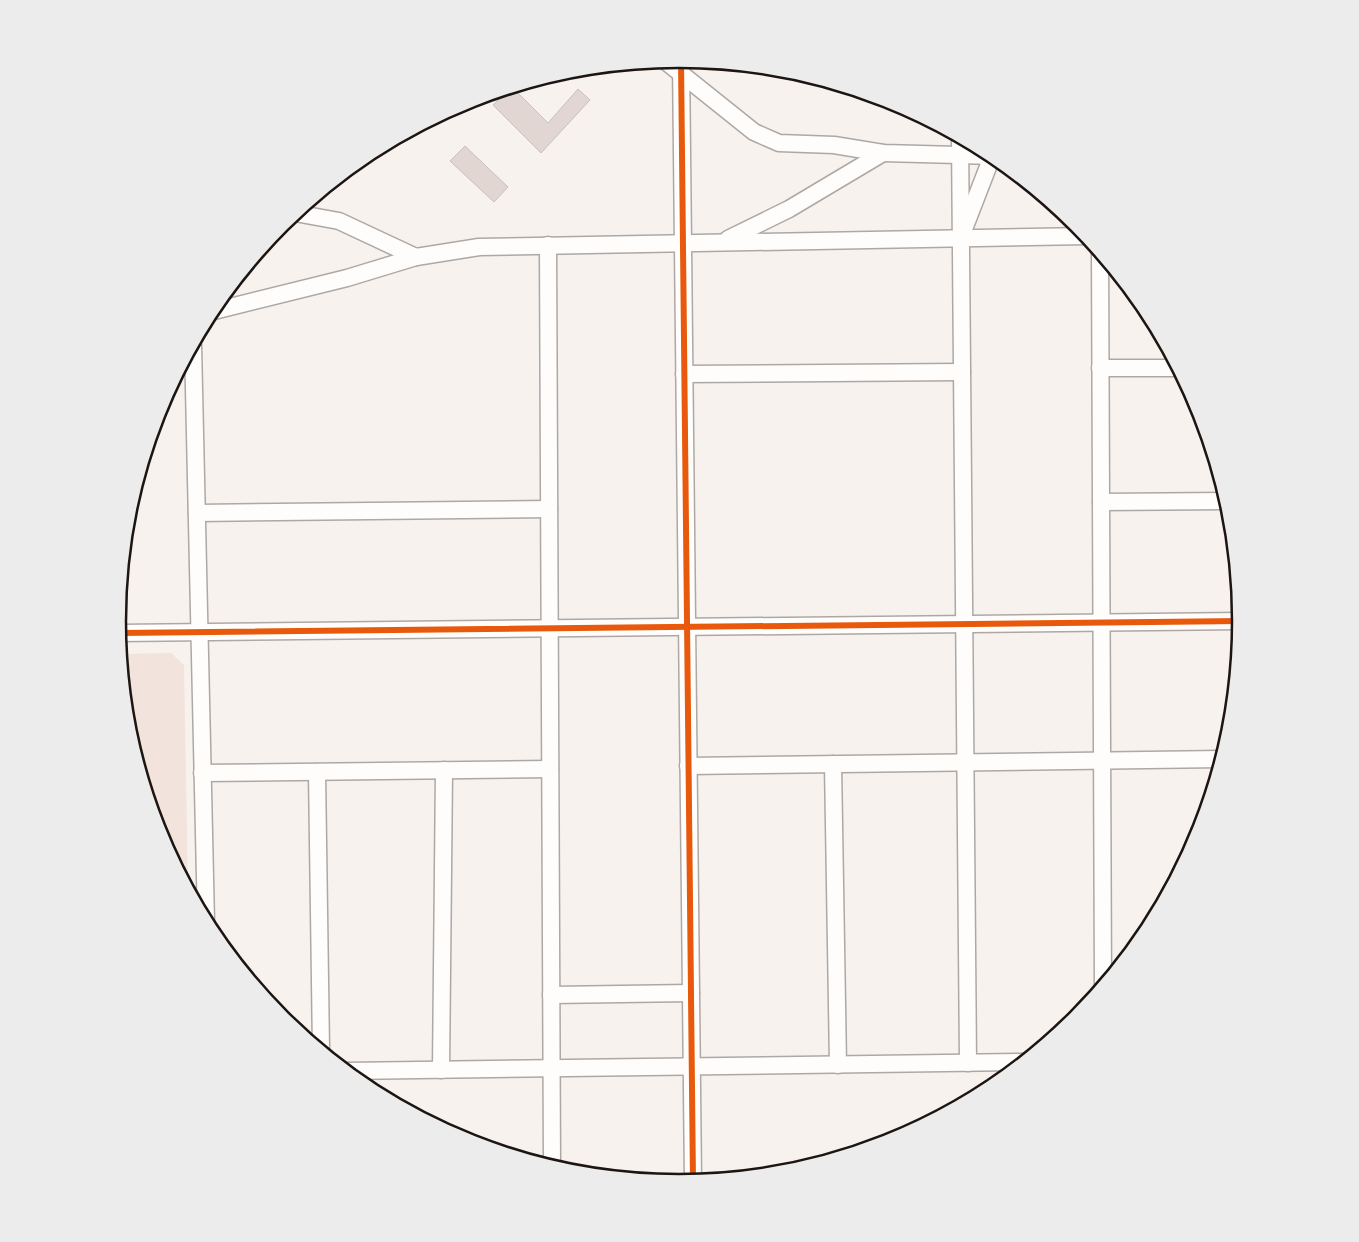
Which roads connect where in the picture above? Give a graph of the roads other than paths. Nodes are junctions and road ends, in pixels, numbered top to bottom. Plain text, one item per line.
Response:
1 (673, 68) edge
2 (681, 68) edge
3 (681, 76) junction
4 (960, 144) edge
5 (883, 153) junction
6 (960, 154) junction
7 (976, 154) edge
8 (990, 163) edge
9 (304, 215) edge
10 (1077, 236) edge
11 (961, 238) junction
12 (683, 242) junction
13 (723, 242) junction
14 (548, 245) junction
15 (416, 257) junction
16 (1101, 262) edge
17 (222, 309) edge
18 (193, 357) edge
19 (1100, 368) junction
20 (1172, 368) edge
21 (962, 372) junction
22 (684, 374) junction
23 (1219, 501) edge
24 (1101, 502) junction
25 (550, 508) junction
26 (196, 513) junction
27 (1233, 621) edge
28 (1102, 623) junction
29 (964, 624) junction
30 (687, 628) junction
31 (550, 629) junction
32 (199, 633) junction
33 (126, 634) edge
34 (1102, 761) junction
35 (966, 762) junction
36 (1214, 763) edge
37 (832, 764) junction
38 (688, 766) junction
39 (550, 769) junction
40 (444, 770) junction
41 (317, 772) junction
42 (202, 773) junction
43 (206, 907) edge
44 (1103, 978) edge
45 (691, 993) junction
46 (552, 994) junction
47 (321, 1042) edge
48 (1013, 1062) edge
49 (968, 1063) junction
50 (838, 1065) junction
51 (692, 1067) junction
52 (552, 1069) junction
53 (441, 1070) junction
54 (358, 1071) edge
55 (552, 1160) edge
56 (693, 1174) edge

1 - 3 street
2 - 3 street
3 - 5 street
3 - 12 street
4 - 6 street
5 - 6 street
5 - 13 street
6 - 7 street
6 - 11 street
8 - 11 street
9 - 15 street
10 - 11 street
11 - 13 street
11 - 21 street
12 - 13 street
12 - 14 street
12 - 22 street
14 - 15 street
14 - 25 street
15 - 17 street
16 - 19 street
18 - 26 street
19 - 20 street
19 - 24 street
21 - 22 street
21 - 29 street
22 - 30 street
23 - 24 street
24 - 28 street
25 - 26 street
25 - 31 street
26 - 32 street
27 - 28 street
28 - 29 street
28 - 34 street
29 - 30 street
29 - 35 street
30 - 31 street
30 - 38 street
31 - 32 street
31 - 39 street
32 - 33 street
32 - 42 street
34 - 35 street
34 - 36 street
34 - 44 street
35 - 37 street
35 - 49 street
37 - 38 street
37 - 50 street
38 - 45 street
39 - 40 street
39 - 46 street
40 - 41 street
40 - 53 street
41 - 42 street
41 - 47 street
42 - 43 street
45 - 46 street
45 - 51 street
46 - 52 street
48 - 49 street
49 - 50 street
50 - 51 street
51 - 52 street
51 - 56 street
52 - 53 street
52 - 55 street
53 - 54 street

